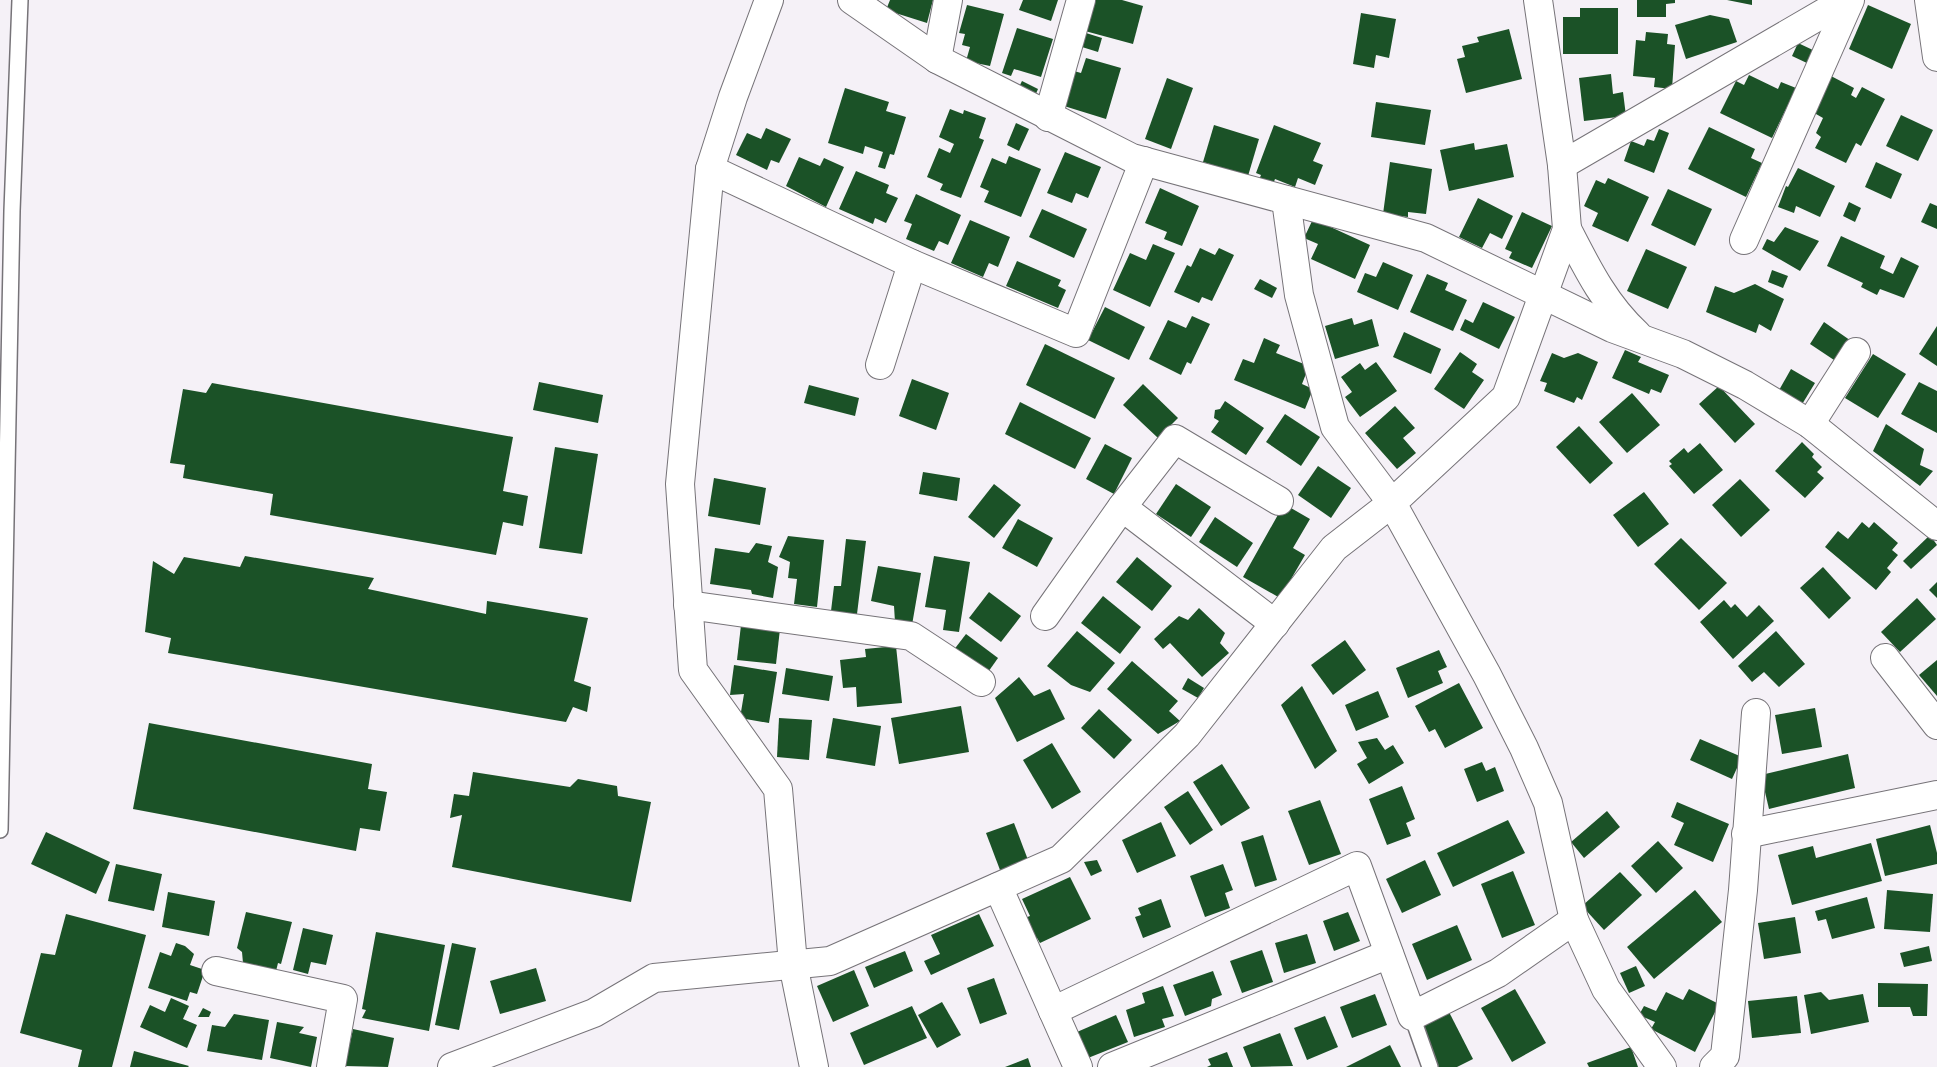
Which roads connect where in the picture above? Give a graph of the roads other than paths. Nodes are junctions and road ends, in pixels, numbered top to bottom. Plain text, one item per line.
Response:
1 (20, 0) edge
2 (769, 0) edge
3 (948, 0) edge
4 (1081, 0) edge
5 (1538, 0) edge
6 (1848, 0) edge
7 (1929, 0) edge
8 (857, 2) edge
9 (1937, 57) edge
10 (937, 60) junction
11 (1048, 117) junction
12 (1144, 161) junction
13 (1562, 166) junction
14 (710, 169) junction
15 (1286, 200) junction
16 (1567, 229) junction
17 (1744, 240) dead end
18 (912, 264) junction
19 (1543, 295) junction
20 (1644, 340) junction
21 (1856, 352) dead end
22 (880, 365) dead end
23 (1810, 424) junction
24 (1279, 501) dead end
25 (1392, 503) junction
26 (1122, 507) junction
27 (1937, 526) edge
28 (688, 605) junction
29 (1045, 616) dead end
30 (1275, 624) junction
31 (1885, 658) dead end
32 (981, 682) dead end
33 (1756, 713) dead end
34 (1937, 725) edge
35 (1937, 795) edge
36 (0, 830) edge
37 (1746, 834) junction
38 (998, 887) junction
39 (1574, 920) junction
40 (1389, 954) junction
41 (793, 964) junction
42 (216, 971) dead end
43 (1053, 1011) junction
44 (1412, 1016) junction
45 (331, 1067) edge
46 (452, 1067) edge
47 (814, 1067) edge
48 (1078, 1067) edge
49 (1112, 1067) edge
50 (1430, 1067) edge
51 (1662, 1067) edge
52 (1714, 1067) edge

1 - 36 lane
2 - 14 street
3 - 10 street
4 - 11 street
5 - 13 street
6 - 13 street
6 - 17 street
7 - 9 street
8 - 10 street
10 - 11 street
11 - 12 street
12 - 15 street
12 - 18 street
13 - 16 street
14 - 18 street
14 - 28 street
15 - 19 street
15 - 25 street
16 - 19 street
16 - 20 street
18 - 22 street
19 - 20 street
19 - 25 street
20 - 23 street
21 - 23 street
23 - 27 street
24 - 26 street
25 - 30 street
25 - 39 street
26 - 29 street
26 - 30 street
28 - 32 street
28 - 41 street
30 - 38 street
31 - 34 street
33 - 37 street
35 - 37 street
37 - 52 street
38 - 41 street
38 - 43 street
39 - 44 street
39 - 51 street
40 - 43 street
40 - 44 street
40 - 49 street
41 - 46 street
41 - 47 street
42 - 45 street
43 - 48 street
44 - 50 lane

